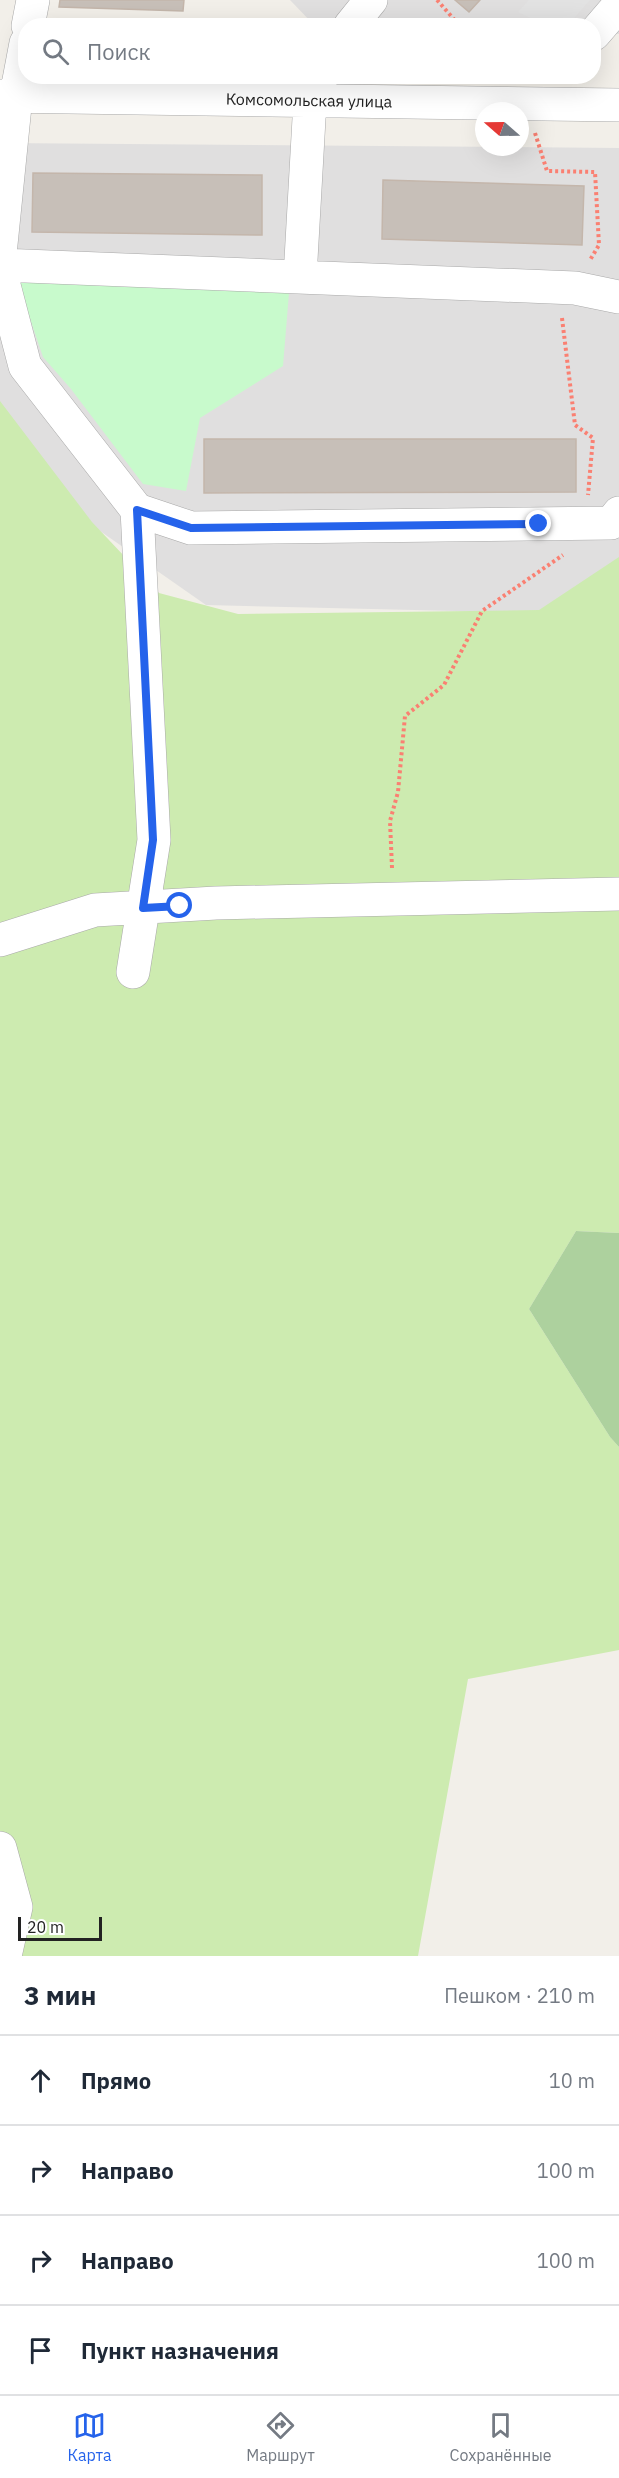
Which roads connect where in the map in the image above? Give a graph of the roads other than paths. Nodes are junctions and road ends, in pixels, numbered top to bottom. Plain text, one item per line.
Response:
1 (33, 0) edge
2 (371, 0) edge
3 (619, 5) edge
4 (30, 18) edge
5 (356, 18) edge
6 (601, 26) edge
7 (18, 67) edge
8 (554, 84) edge
9 (316, 88) edge
10 (8, 96) edge
11 (535, 104) junction
12 (619, 105) edge
13 (0, 254) edge
14 (0, 267) edge
15 (300, 277) junction
16 (619, 297) edge
17 (137, 510) junction
18 (619, 513) edge
19 (619, 894) edge
20 (143, 908) junction
21 (0, 940) edge
22 (133, 972) dead end
23 (0, 1848) edge
24 (5, 1956) edge

1 - 4 street
2 - 5 street
3 - 6 street
7 - 10 street
8 - 11 street
9 - 10 street, Комсомольская улица
9 - 11 street, Комсомольская улица
9 - 15 street
10 - 13 street
11 - 12 street, Комсомольская улица
14 - 15 street
14 - 17 street
15 - 16 street
17 - 18 street
17 - 20 street
19 - 20 street
20 - 21 street
20 - 22 street
23 - 24 street

